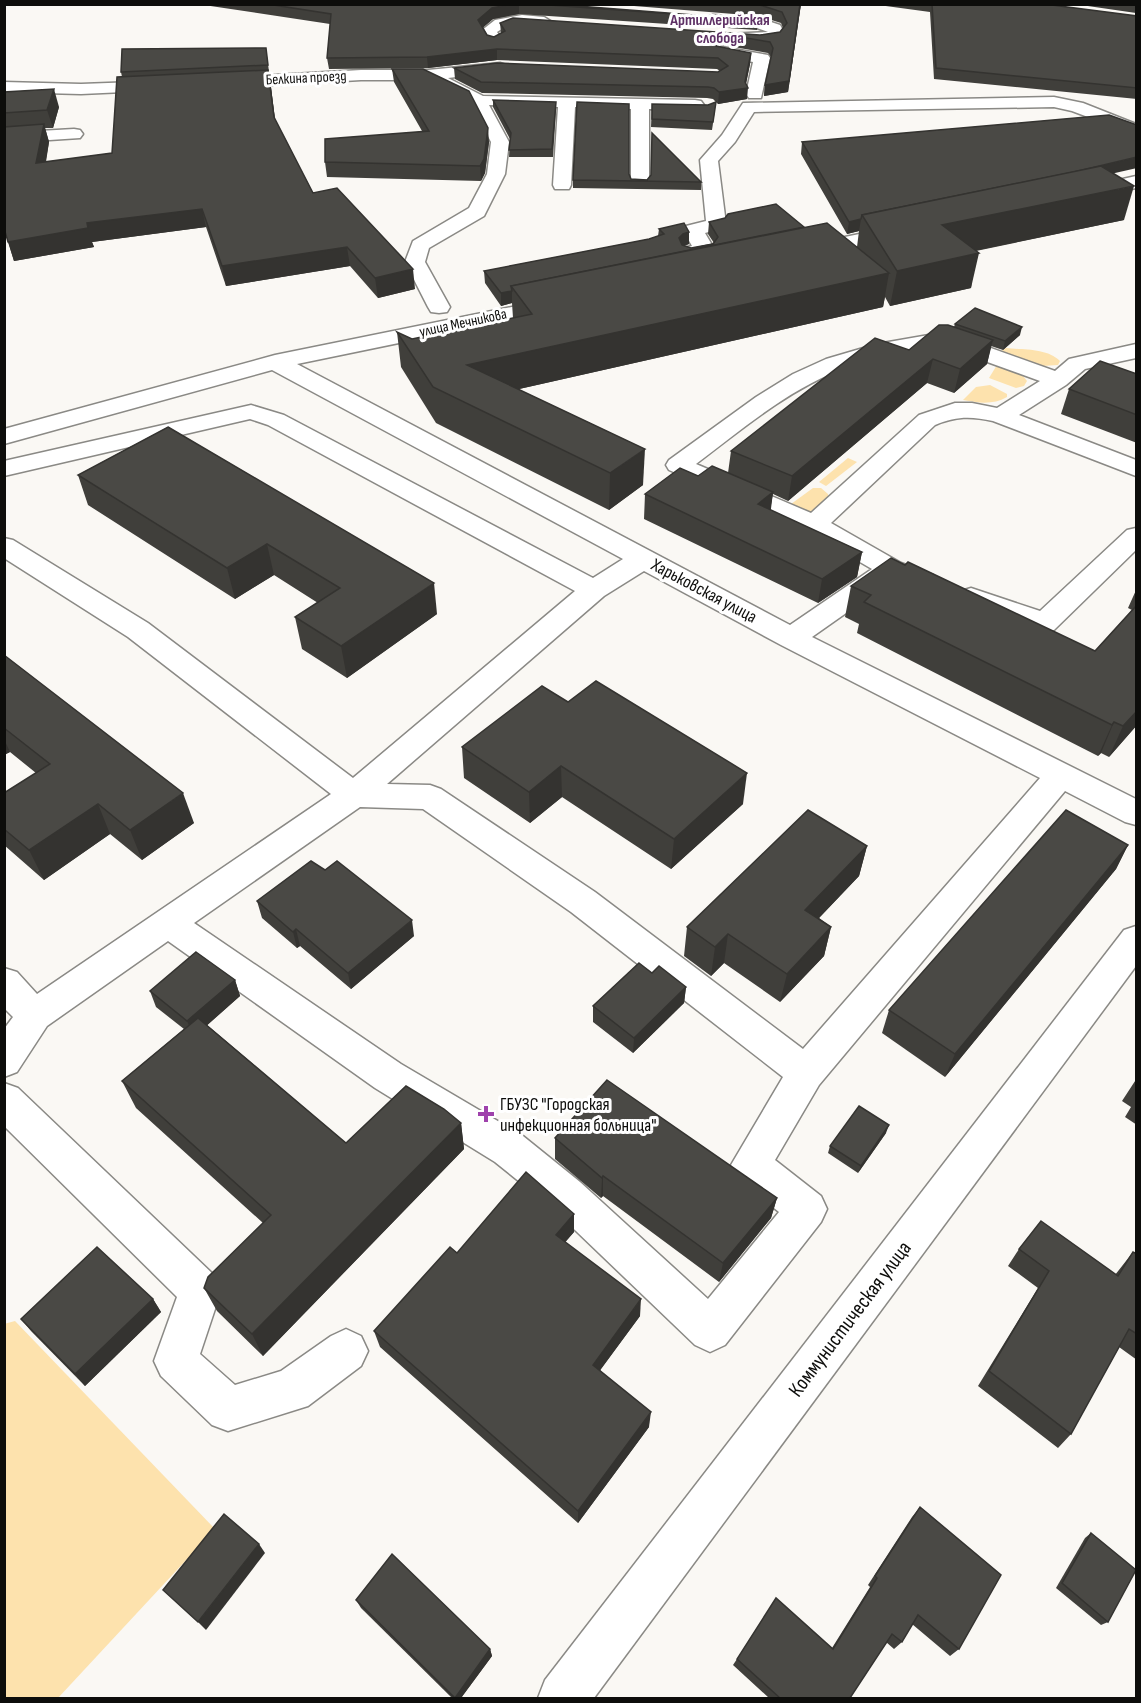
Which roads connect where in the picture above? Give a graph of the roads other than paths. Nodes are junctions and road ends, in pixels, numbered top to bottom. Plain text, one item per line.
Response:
1 (517, 5) edge
2 (551, 7) edge
3 (565, 23) edge
4 (702, 35) edge
5 (516, 40) edge
6 (495, 41) junction
7 (496, 68) junction
8 (519, 68) edge
9 (428, 75) junction
10 (213, 84) edge
11 (180, 85) edge
12 (4, 87) edge
13 (755, 94) dead end
14 (478, 100) junction
15 (567, 102) junction
16 (641, 104) junction
17 (707, 105) edge
18 (1137, 130) edge
19 (74, 134) dead end
20 (4, 138) edge
21 (640, 182) edge
22 (1137, 182) edge
23 (562, 184) dead end
24 (1068, 196) edge
25 (919, 228) edge
26 (690, 252) edge
27 (781, 256) edge
28 (575, 300) edge
29 (439, 307) dead end
30 (1137, 351) edge
31 (275, 362) junction
32 (1058, 380) junction
33 (1000, 416) junction
34 (4, 437) edge
35 (4, 469) edge
36 (1137, 470) edge
37 (814, 524) junction
38 (1137, 536) edge
39 (4, 546) edge
40 (643, 559) junction
41 (891, 569) junction
42 (594, 590) junction
43 (791, 638) junction
44 (1061, 774) junction
45 (354, 795) junction
46 (1137, 813) edge
47 (168, 923) junction
48 (1137, 940) edge
49 (4, 983) edge
50 (34, 1015) junction
51 (4, 1061) edge
52 (806, 1073) junction
53 (4, 1100) edge
54 (346, 1351) dead end
55 (563, 1698) edge

1 - 2 street
3 - 6 street
4 - 13 street
5 - 6 street
6 - 7 street
7 - 8 street, Белкина проезд
7 - 9 street, Белкина проезд
9 - 10 street, Белкина проезд
9 - 14 street
11 - 12 street
14 - 15 street
14 - 29 street
15 - 16 street
15 - 23 street
16 - 17 street
16 - 21 street
18 - 26 street
19 - 20 street
22 - 24 street
25 - 27 street
28 - 31 street, улица Мечникова
30 - 32 street
31 - 34 street, улица Мечникова
31 - 40 street, Харьковская улица
32 - 33 street
32 - 37 street
33 - 36 street
33 - 37 street
35 - 42 street
37 - 41 street
38 - 41 street
39 - 45 street
40 - 42 street
40 - 43 street, Харьковская улица
41 - 43 street
42 - 45 street
43 - 44 street, Харьковская улица
44 - 46 street, Харьковская улица
44 - 52 street
45 - 47 street
45 - 52 street
47 - 50 street
47 - 52 street
48 - 55 street, Коммунистическая улица
49 - 50 street
50 - 51 street
53 - 54 street

